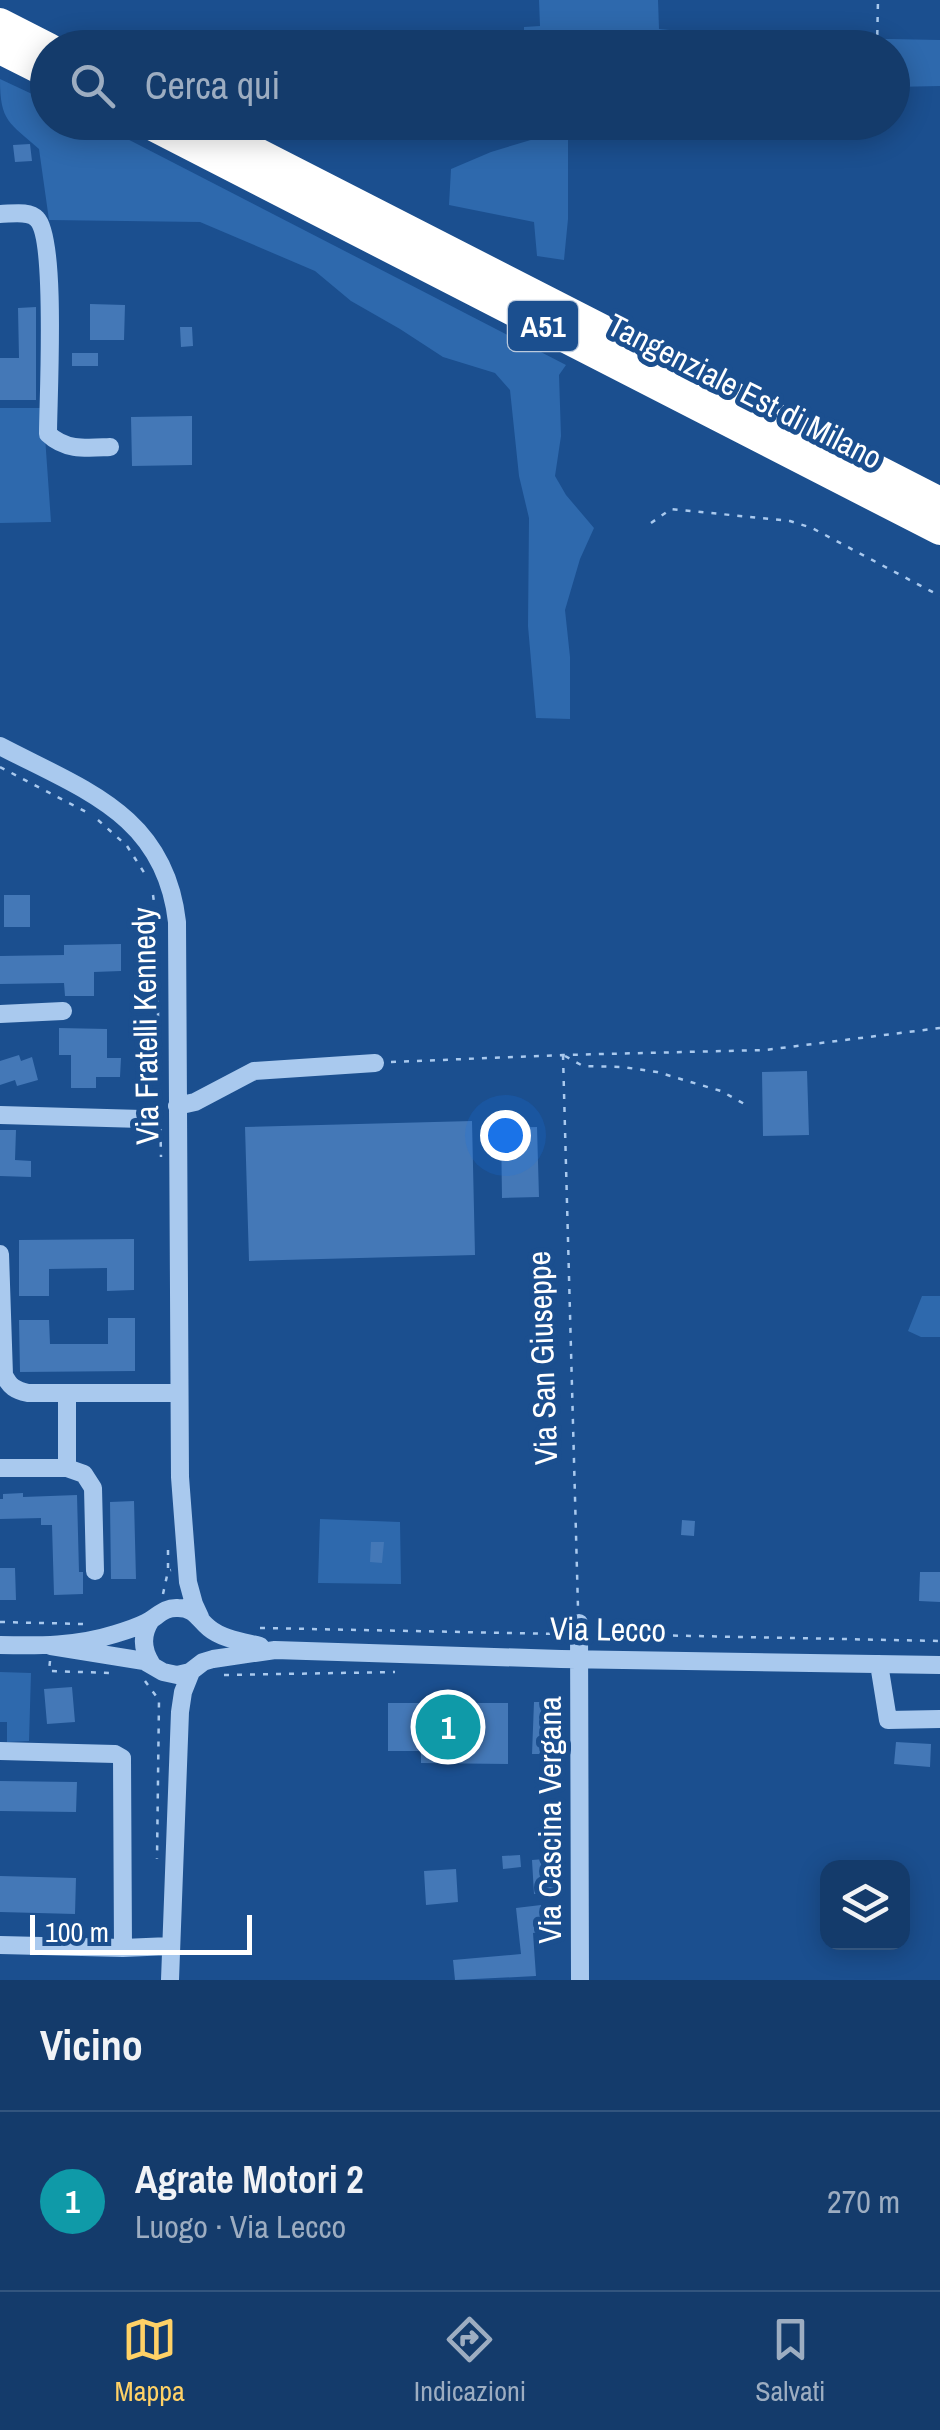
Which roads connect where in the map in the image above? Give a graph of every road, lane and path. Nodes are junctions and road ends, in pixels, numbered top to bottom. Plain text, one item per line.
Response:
1 (878, 0) edge
2 (0, 23) edge
3 (877, 30) edge
4 (30, 38) edge
5 (0, 49) edge
6 (30, 63) edge
7 (180, 140) edge
8 (232, 140) edge
9 (0, 214) edge
10 (110, 447) dead end
11 (940, 502) edge
12 (650, 524) dead end
13 (940, 530) edge
14 (940, 596) edge
15 (0, 746) edge
16 (0, 767) edge
17 (63, 1011) dead end
18 (0, 1014) edge
19 (940, 1028) edge
20 (563, 1055) junction
21 (375, 1063) joint
22 (177, 1106) junction
23 (748, 1106) dead end
24 (0, 1115) edge
25 (142, 1118) dead end
26 (161, 1159) dead end
27 (0, 1254) edge
28 (67, 1392) junction
29 (179, 1393) junction
30 (0, 1468) edge
31 (67, 1468) junction
32 (168, 1551) dead end
33 (177, 1568) junction
34 (95, 1572) dead end
35 (157, 1610) junction
36 (0, 1622) edge
37 (204, 1622) junction
38 (88, 1624) dead end
39 (248, 1628) dead end
40 (579, 1629) junction
41 (940, 1641) edge
42 (0, 1645) edge
43 (51, 1646) junction
44 (275, 1650) junction
45 (579, 1659) junction
46 (878, 1664) junction
47 (940, 1665) edge
48 (151, 1669) junction
49 (202, 1670) junction
50 (404, 1671) dead end
51 (110, 1673) dead end
52 (180, 1712) junction
53 (940, 1719) edge
54 (0, 1751) edge
55 (157, 1869) dead end
56 (0, 1946) edge
57 (170, 1946) junction
58 (122, 1948) junction
59 (170, 1980) edge
60 (580, 1980) edge

1 - 3 path
2 - 4 highway
5 - 6 highway
7 - 13 highway, Tangenziale Est di Milano / A51
8 - 11 highway, Tangenziale Est di Milano / A51
9 - 10 street
12 - 14 path
15 - 22 street, Via Fratelli Kennedy
16 - 26 path
17 - 18 street
19 - 20 path
20 - 21 path
20 - 23 path
20 - 40 path, Via San Giuseppe
21 - 22 street
22 - 29 street, Via Fratelli Kennedy
24 - 25 street
27 - 28 street
28 - 29 street
28 - 31 street
29 - 33 street, Via Fratelli Kennedy
30 - 31 street
31 - 34 street
32 - 33 path
33 - 35 path
33 - 35 street
33 - 37 street, Via Fratelli Kennedy
35 - 37 street, Via Lecco
35 - 43 street, Via Lecco
35 - 48 street
36 - 38 path
37 - 44 street, Via Lecco
37 - 49 street
39 - 40 path
40 - 41 path
40 - 45 street
42 - 43 street, Via Lecco
43 - 48 street, Via Lecco
43 - 51 path
44 - 45 street, Via Lecco
44 - 49 street, Via Lecco
45 - 46 street, Via Lecco
45 - 60 street, Via Cascina Vergana
46 - 47 street, Via Lecco
46 - 53 street
48 - 49 street, Via Lecco
48 - 52 street
48 - 55 path
49 - 50 path
49 - 52 street
52 - 57 street
54 - 58 street
56 - 58 street
57 - 58 street
57 - 59 street

